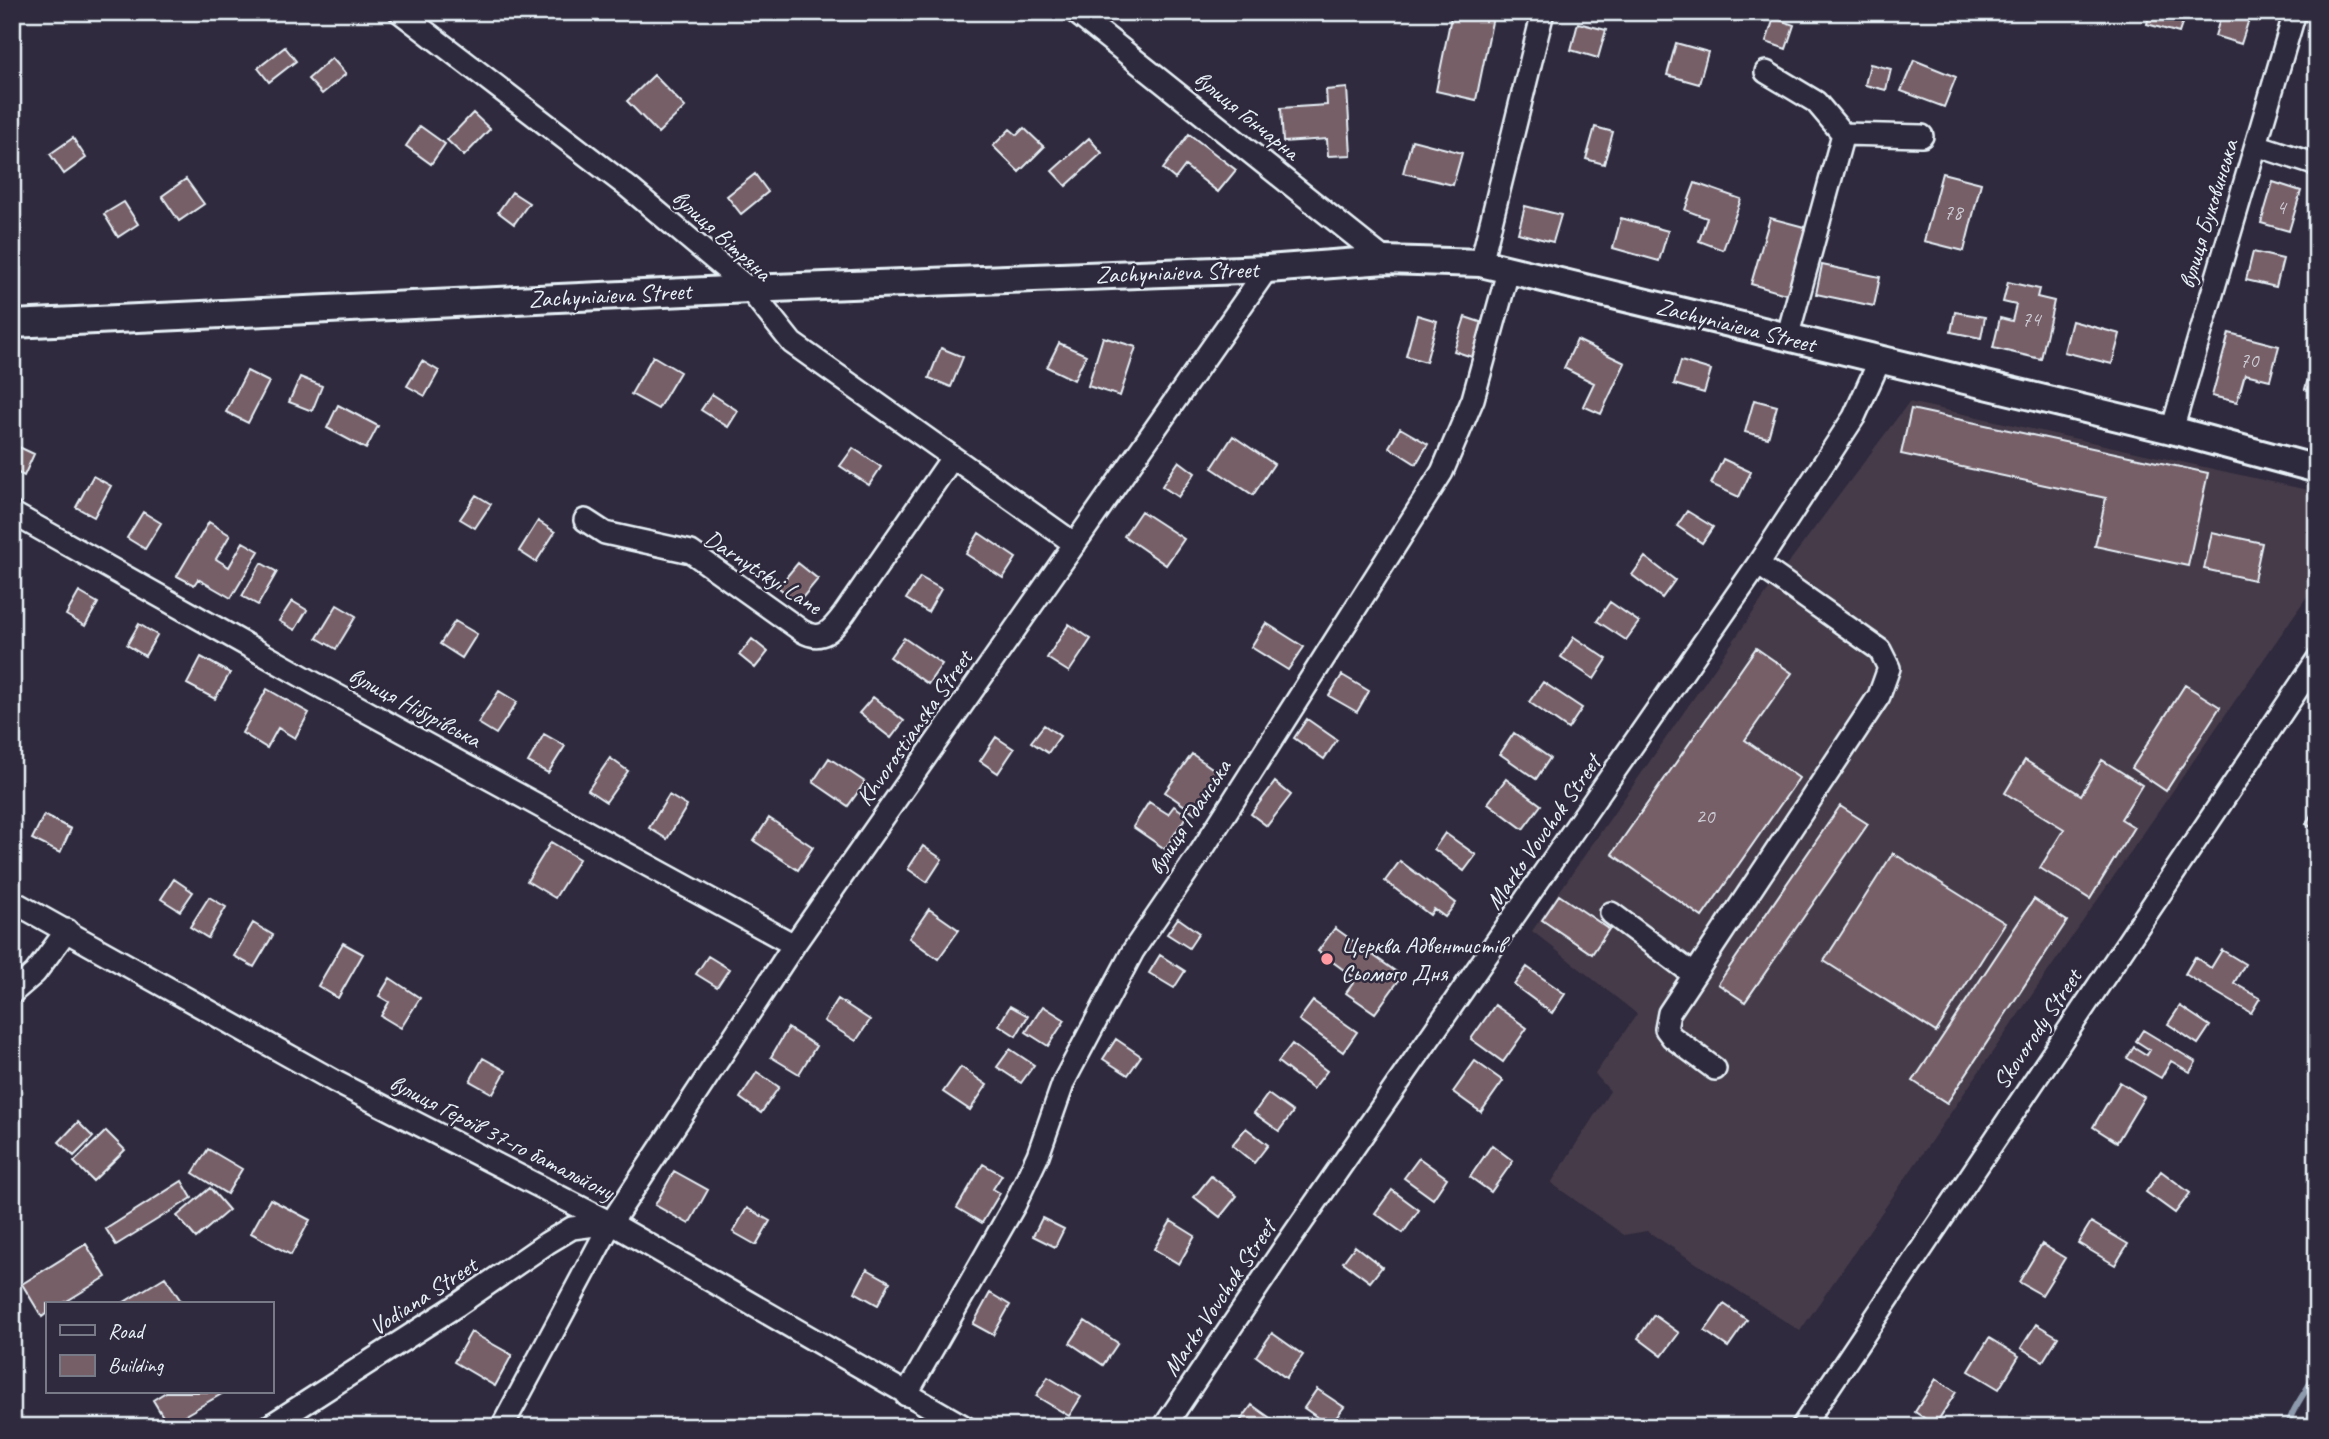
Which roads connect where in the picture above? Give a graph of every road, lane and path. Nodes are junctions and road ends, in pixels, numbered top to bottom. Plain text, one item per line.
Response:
1 (400, 12) edge
2 (1075, 12) edge
3 (1544, 12) edge
4 (2295, 12) edge
5 (1766, 72) dead end
6 (1843, 134) junction
7 (1922, 136) dead end
8 (2256, 145) junction
9 (2317, 165) edge
10 (1385, 260) junction
11 (1480, 262) junction
12 (1268, 268) junction
13 (1509, 268) junction
14 (749, 289) junction
15 (12, 324) edge
16 (1787, 338) junction
17 (1879, 362) junction
18 (2172, 430) junction
19 (952, 458) junction
20 (2317, 469) edge
21 (12, 513) edge
22 (585, 520) dead end
23 (1075, 544) junction
24 (1758, 564) junction
25 (2317, 660) edge
26 (12, 901) edge
27 (1611, 913) dead end
28 (67, 930) junction
29 (794, 945) junction
30 (1693, 974) junction
31 (12, 993) edge
32 (1715, 1069) dead end
33 (611, 1223) junction
34 (906, 1395) junction
35 (268, 1427) edge
36 (502, 1427) edge
37 (965, 1427) edge
38 (1164, 1427) edge
39 (1802, 1427) edge

1 - 14 street, вулиця Вітряна
2 - 10 street, вулиця Гончарна
3 - 11 street
4 - 8 street, вулиця Буковинська
5 - 6 street
6 - 7 street
6 - 16 street
8 - 9 street
8 - 18 street, вулиця Буковинська
10 - 11 main road, Zachyniaieva Street
10 - 12 main road, Zachyniaieva Street
11 - 13 main road, Zachyniaieva Street
12 - 14 main road, Zachyniaieva Street
12 - 23 street, Khvorostianska Street
13 - 16 main road, Zachyniaieva Street
13 - 34 street, вулиця Гданська
14 - 15 main road, Zachyniaieva Street
14 - 19 street, вулиця Вітряна
16 - 17 main road, Zachyniaieva Street
17 - 18 main road, Zachyniaieva Street
17 - 24 street, Marko Vovchok Street
18 - 20 main road, Zachyniaieva Street
19 - 22 street, Darnytskyi Lane
19 - 23 street, вулиця Вітряна
21 - 29 street, вулиця Нібурівська
23 - 29 street, Khvorostianska Street
24 - 30 street
24 - 38 street, Marko Vovchok Street
25 - 39 street, Skovorody Street
26 - 28 street, вулиця Героїв 37-го батальйону
27 - 30 street
28 - 31 street
28 - 33 street, вулиця Героїв 37-го батальйону
29 - 33 street, Khvorostianska Street
30 - 32 street
33 - 34 street, вулиця Героїв 37-го батальйону
33 - 35 street, Vodiana Street
33 - 36 street, Khvorostianska Street
34 - 37 street, вулиця Героїв 37-го батальйону

